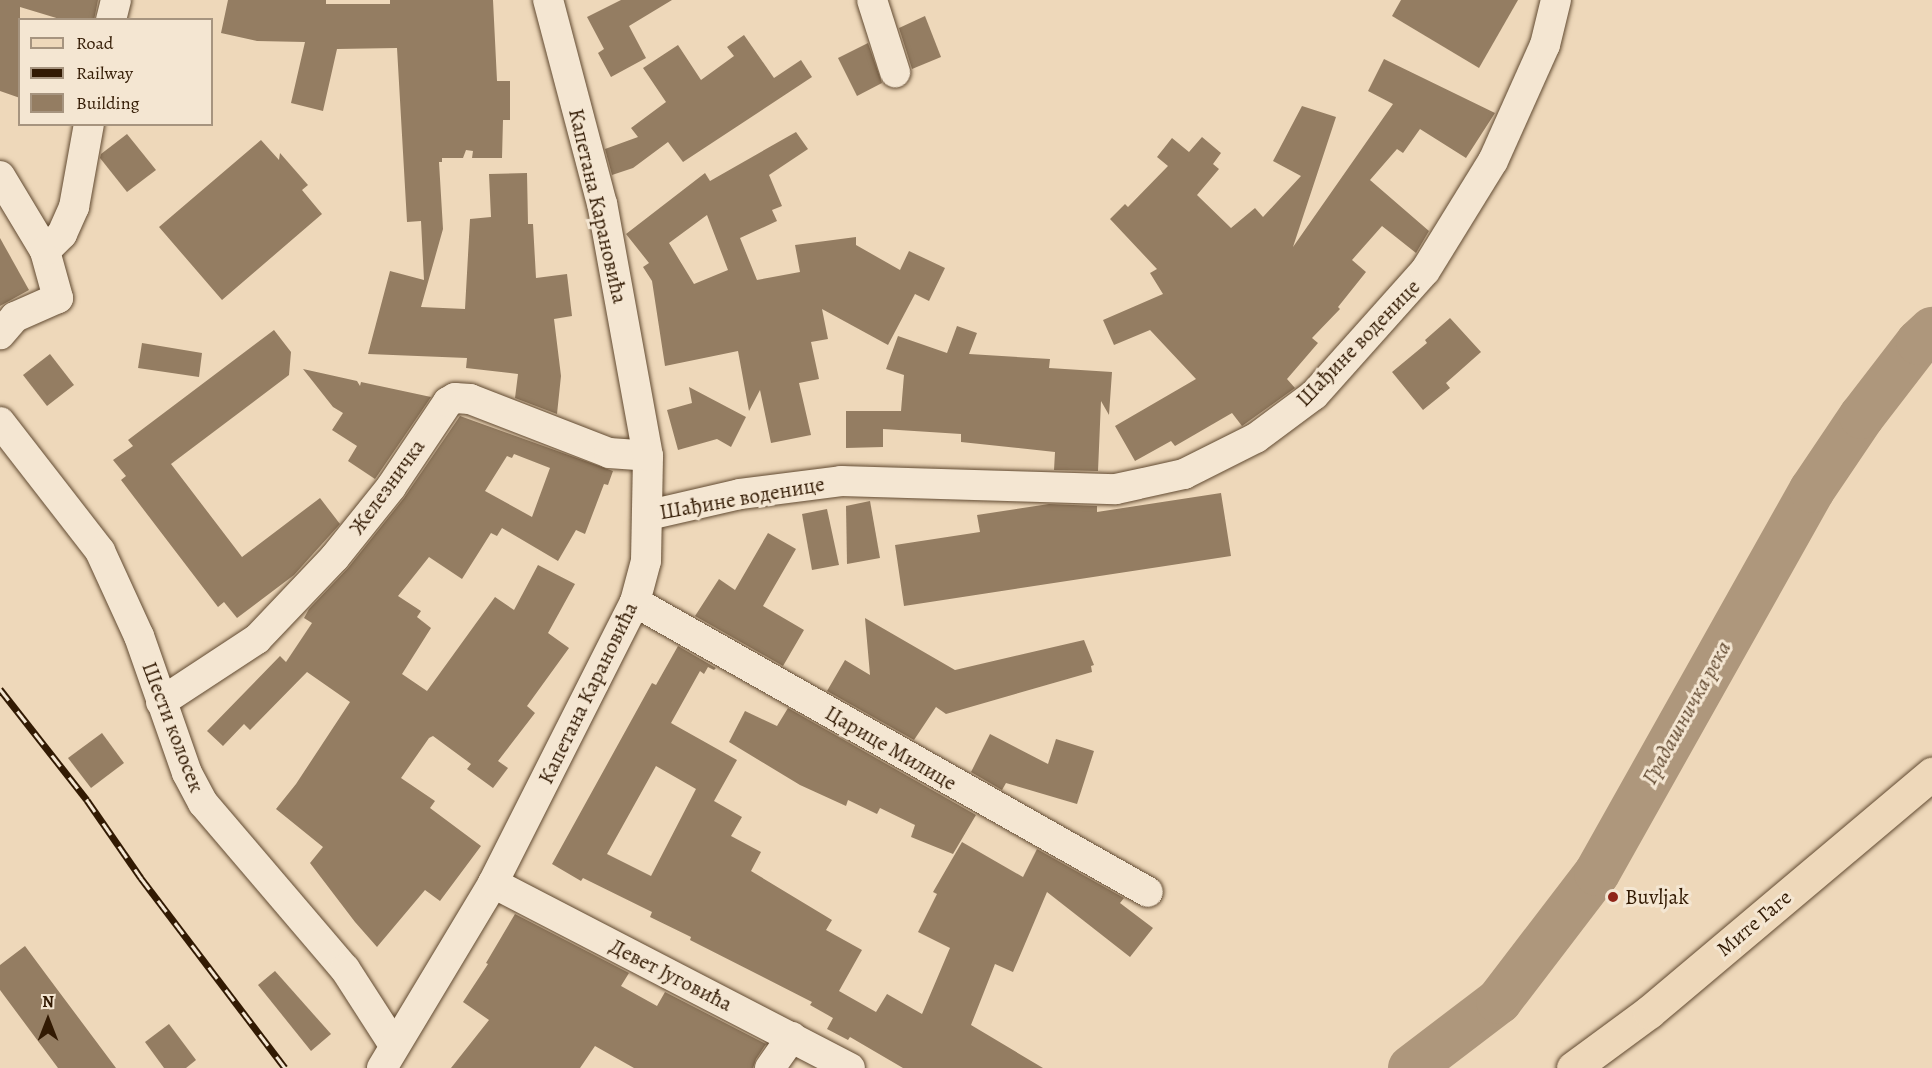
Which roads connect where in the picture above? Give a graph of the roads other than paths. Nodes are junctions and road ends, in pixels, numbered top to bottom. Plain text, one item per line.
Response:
1 (116, 0) edge
2 (548, 0) edge
3 (872, 0) edge
4 (1557, 0) edge
5 (112, 18) edge
6 (895, 72) dead end
7 (89, 126) edge
8 (0, 177) edge
9 (45, 251) junction
10 (0, 334) edge
11 (0, 422) edge
12 (648, 456) junction
13 (649, 515) junction
14 (635, 602) junction
15 (161, 702) junction
16 (1932, 774) edge
17 (493, 883) junction
18 (1148, 892) dead end
19 (792, 1037) junction
20 (388, 1057) edge
21 (770, 1068) edge
22 (850, 1068) edge
23 (1574, 1068) edge

1 - 5 street
2 - 12 street, Капетана Карановића
3 - 6 street
4 - 13 street, Шађине воденице
7 - 9 street
8 - 9 street
9 - 10 street
11 - 15 street, Шести колосек
12 - 13 street, Капетана Карановића
12 - 15 street, Железничка
13 - 14 street, Капетана Карановића
14 - 17 street, Капетана Карановића
14 - 18 street, Царице Милице
15 - 20 street, Шести колосек
16 - 23 main road, Мите Гаге
17 - 19 street, Девет Југовића
17 - 20 street, Капетана Карановића
19 - 21 street
19 - 22 street, Девет Југовића

